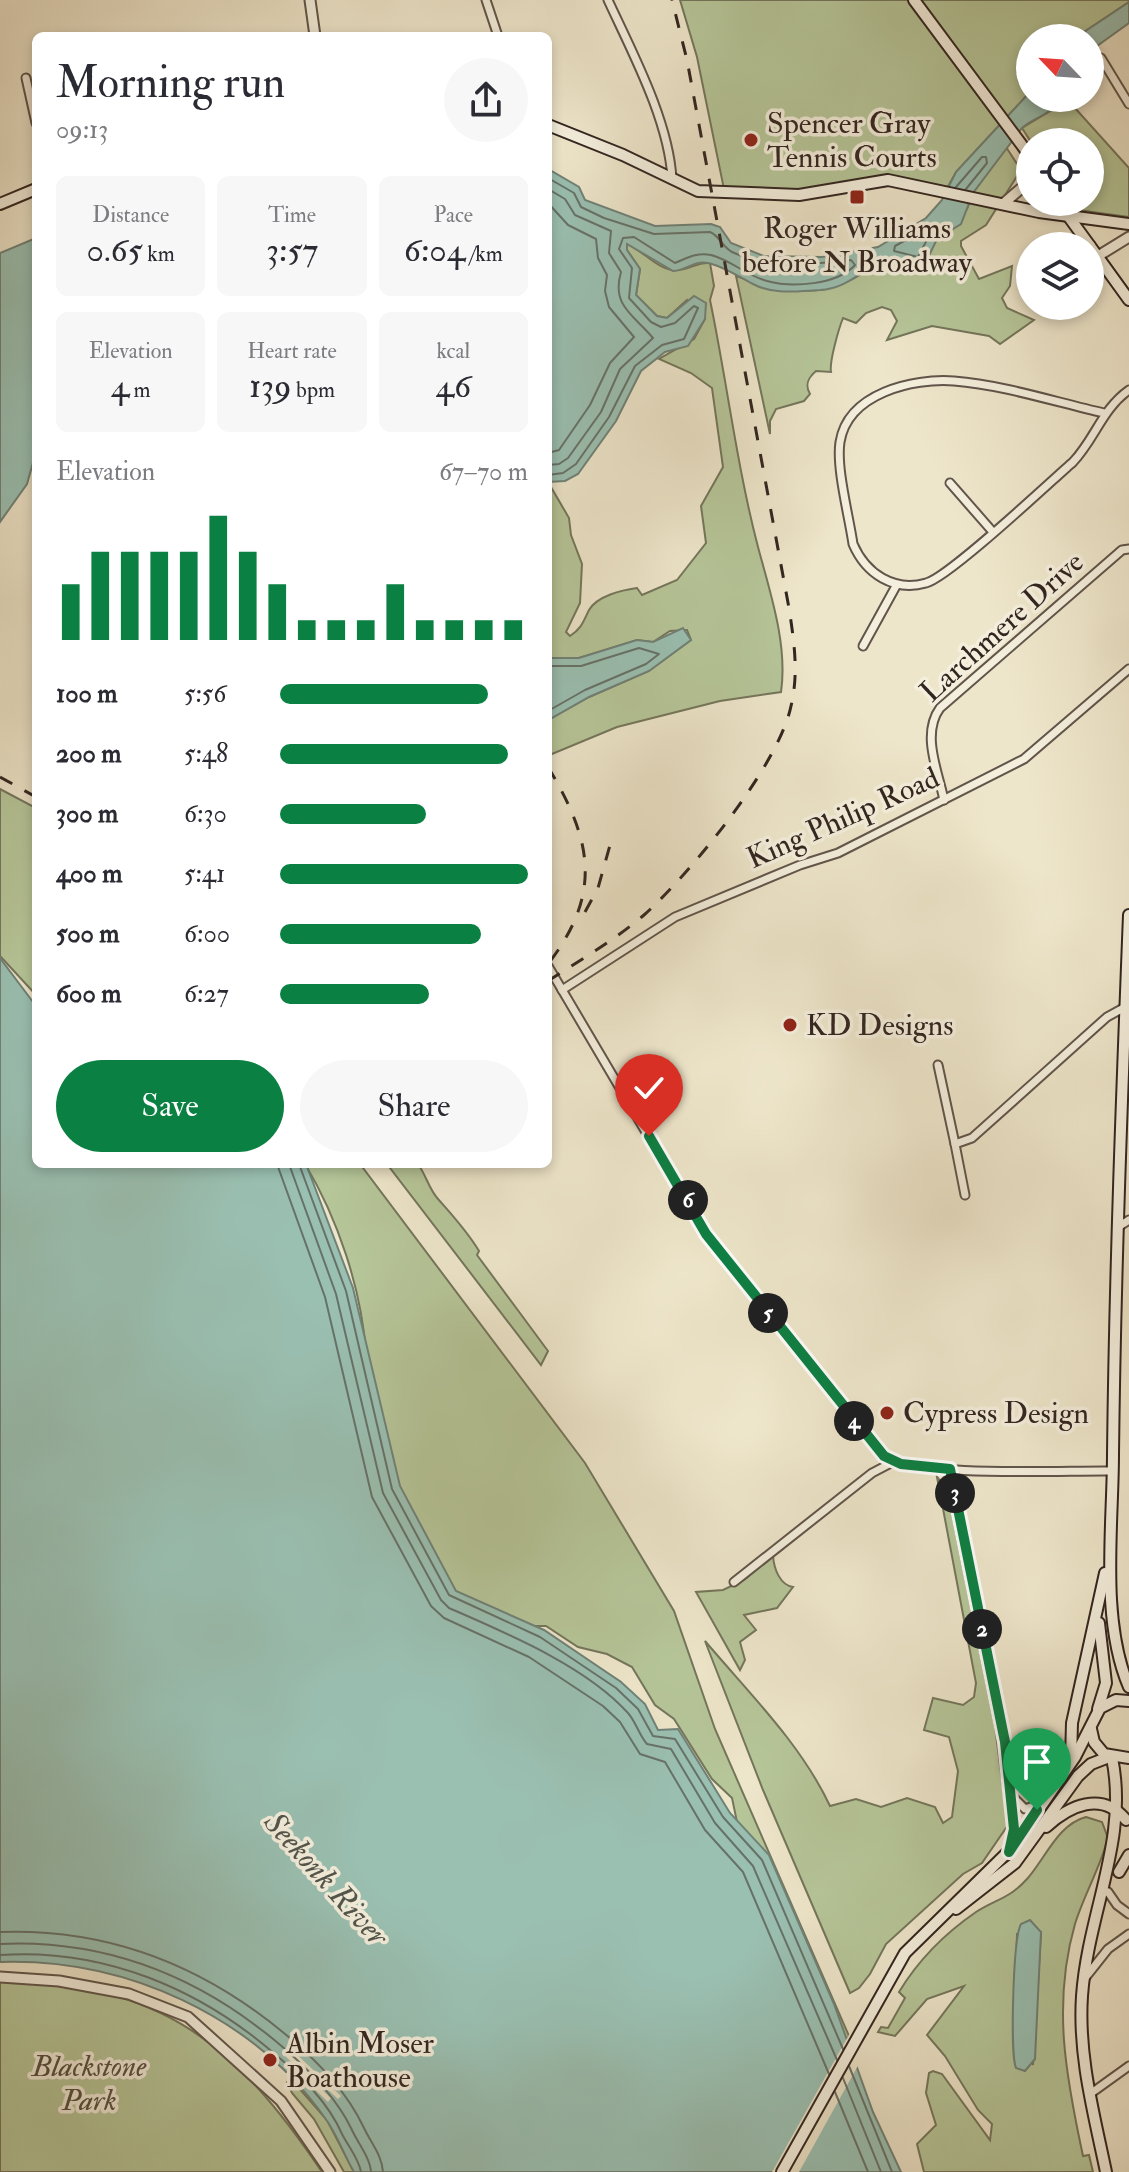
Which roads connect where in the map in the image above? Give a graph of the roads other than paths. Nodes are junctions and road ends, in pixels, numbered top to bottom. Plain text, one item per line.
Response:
1 (310, 0) edge
2 (486, 0) edge
3 (608, 0) edge
4 (914, 0) edge
5 (314, 32) edge
6 (497, 32) edge
7 (1104, 63) edge
8 (26, 78) dead end
9 (1129, 104) edge
10 (32, 105) edge
11 (552, 127) edge
12 (1016, 136) edge
13 (672, 179) junction
14 (32, 191) edge
15 (1016, 193) edge
16 (0, 204) edge
17 (1003, 204) junction
18 (1016, 206) edge
19 (1066, 216) joint
20 (1129, 224) edge
21 (1079, 232) edge
22 (1129, 237) edge
23 (1104, 252) edge
24 (1104, 265) edge
25 (1129, 300) edge
26 (1129, 390) edge
27 (1104, 413) junction
28 (950, 483) dead end
29 (992, 531) junction
30 (1129, 549) edge
31 (896, 586) junction
32 (863, 646) dead end
33 (1129, 669) edge
34 (944, 800) junction
35 (1129, 915) edge
36 (552, 973) edge
37 (562, 990) junction
38 (1127, 1006) edge
39 (938, 1065) dead end
40 (955, 1144) junction
41 (965, 1195) dead end
42 (1129, 1220) edge
43 (1118, 1227) junction
44 (893, 1462) junction
45 (950, 1469) junction
46 (1113, 1471) junction
47 (1112, 1530) junction
48 (1105, 1573) junction
49 (734, 1582) dead end
50 (1129, 1687) edge
51 (1129, 1701) edge
52 (1096, 1713) junction
53 (1091, 1727) junction
54 (1111, 1758) junction
55 (1129, 1758) edge
56 (1071, 1763) junction
57 (1011, 1792) junction
58 (1043, 1800) junction
59 (1126, 1820) junction
60 (1036, 1837) junction
61 (1009, 1852) junction
62 (1129, 1855) edge
63 (1108, 1892) junction
64 (1129, 1914) edge
65 (931, 1925) junction
66 (1129, 1934) edge
67 (0, 1977) edge
68 (1084, 1980) junction
69 (1129, 2066) edge
70 (1090, 2094) junction
71 (330, 2172) edge
72 (782, 2172) edge
73 (1106, 2172) edge

1 - 5 street
2 - 6 street
3 - 13 street
4 - 12 main road
7 - 9 street
8 - 10 street
11 - 13 main road
13 - 17 main road
14 - 16 main road
15 - 17 street
17 - 18 main road
19 - 20 main road
19 - 21 main road
22 - 23 street
24 - 25 main road
26 - 27 street
27 - 29 street
27 - 31 street
28 - 29 street
29 - 31 street
30 - 34 street, Larchmere Drive
31 - 32 street
33 - 34 street, King Philip Road
34 - 37 street, King Philip Road
35 - 38 main road
36 - 37 street
37 - 44 street
38 - 40 street
38 - 43 main road
39 - 40 street
40 - 41 street
42 - 43 street
43 - 46 main road
44 - 45 street
44 - 49 street
45 - 46 street
45 - 57 street
46 - 47 main road
47 - 48 main road
47 - 50 main road
48 - 52 main road
48 - 56 main road
51 - 52 main road
52 - 53 main road
53 - 54 main road
53 - 56 main road
54 - 55 main road
54 - 59 main road
54 - 60 main road
56 - 58 main road
57 - 58 street
57 - 61 street
58 - 61 main road
59 - 60 main road
59 - 63 main road
60 - 65 main road
61 - 65 main road
62 - 63 main road
63 - 64 street
63 - 68 main road
65 - 72 main road
66 - 68 street
67 - 71 street
68 - 70 main road
69 - 70 street
70 - 73 main road

